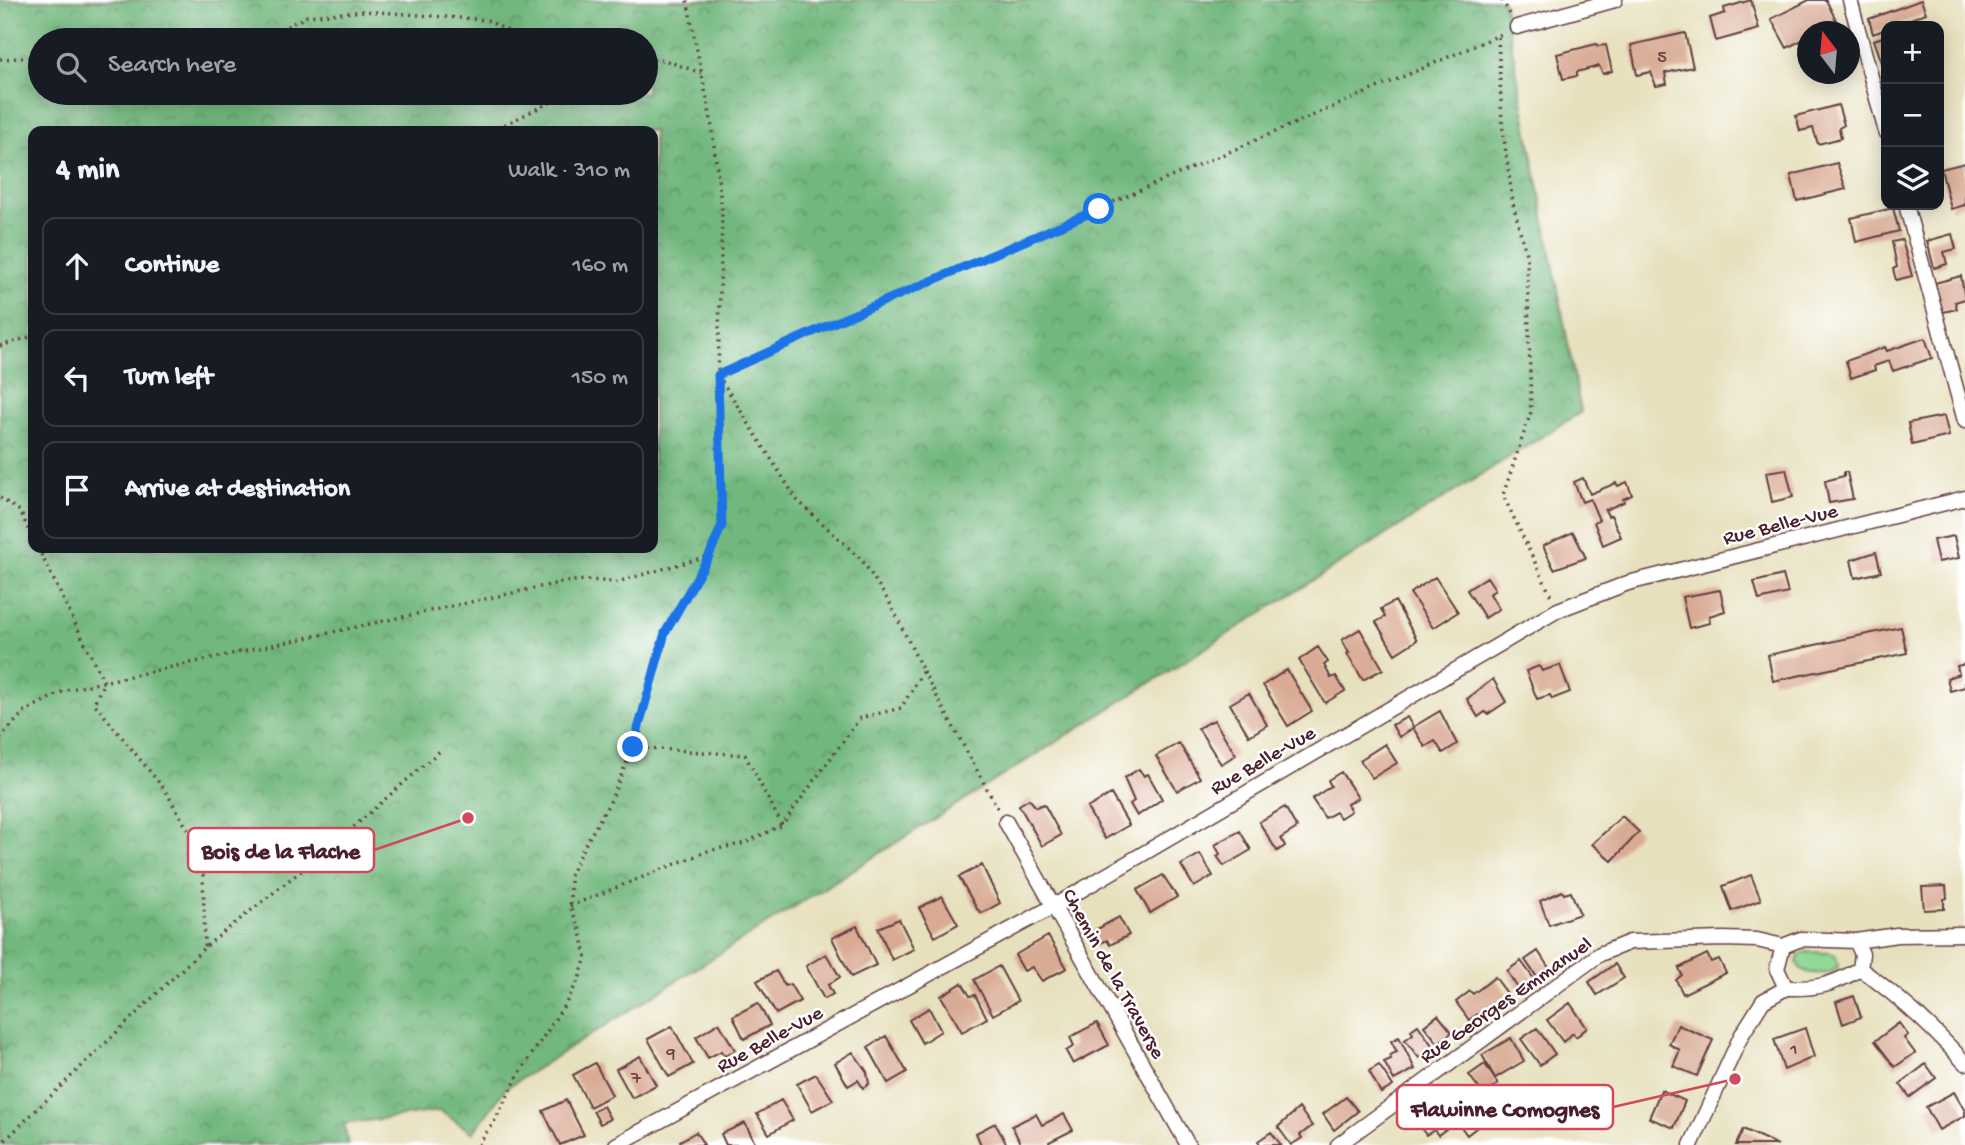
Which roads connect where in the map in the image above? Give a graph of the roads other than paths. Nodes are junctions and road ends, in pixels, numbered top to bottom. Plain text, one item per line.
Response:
1 (1615, 0) edge
2 (1850, 0) edge
3 (1517, 27) road end
4 (1881, 114) edge
5 (1908, 210) edge
6 (1960, 381) edge
7 (1965, 421) edge
8 (1965, 498) edge
9 (1006, 822) road end
10 (1054, 906) junction
11 (1965, 934) edge
12 (1856, 941) junction
13 (1783, 946) junction
14 (1860, 969) junction
15 (1786, 988) junction
16 (1965, 1063) edge
17 (616, 1145) edge
18 (1188, 1145) edge
19 (1338, 1145) edge
20 (1691, 1145) edge

1 - 3 street
2 - 4 street
5 - 6 street
6 - 7 street
8 - 10 street, Rue Belle-Vue
9 - 10 street, Chemin de la Traverse
10 - 17 street, Rue Belle-Vue
10 - 18 street, Chemin de la Traverse
11 - 12 street, Rue Georges Emmanuel
12 - 13 street, Rue Georges Emmanuel
12 - 14 street
13 - 15 street
13 - 19 street, Rue Georges Emmanuel
14 - 15 street
14 - 16 street
15 - 20 street

